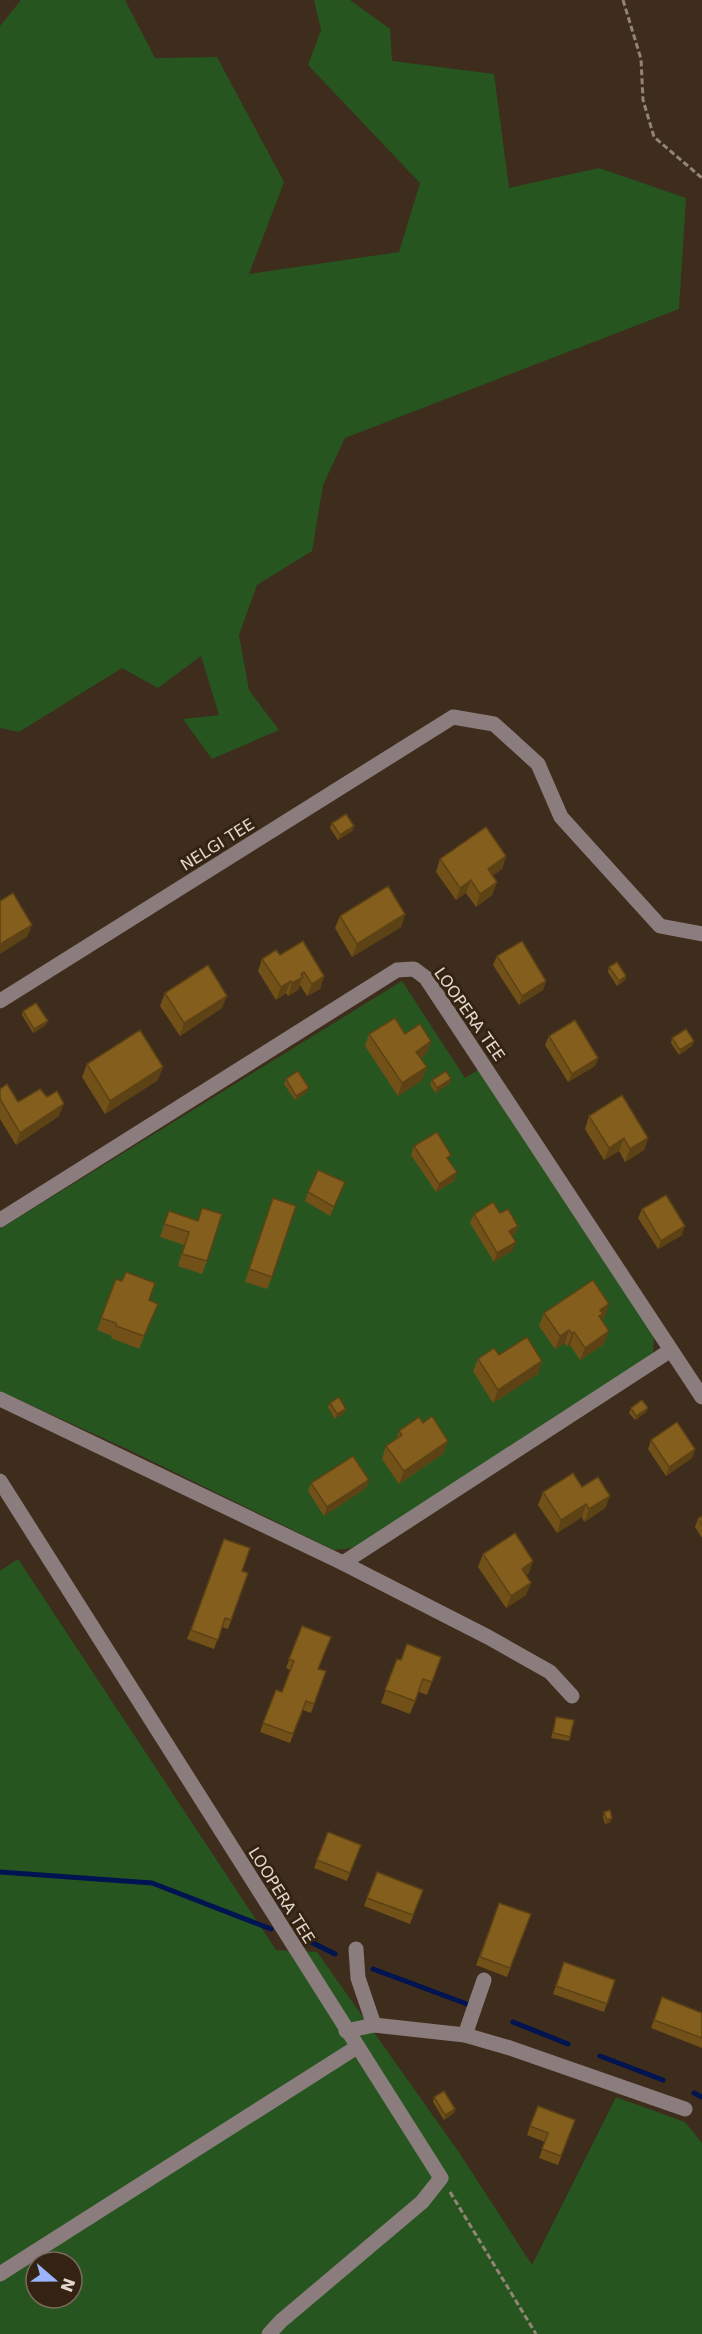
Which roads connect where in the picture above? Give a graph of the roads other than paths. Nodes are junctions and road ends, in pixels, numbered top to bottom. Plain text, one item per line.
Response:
1 (702, 934) edge
2 (0, 1001) edge
3 (0, 1220) edge
4 (671, 1350) junction
5 (702, 1397) edge
6 (0, 1399) edge
7 (0, 1481) edge
8 (343, 1563) junction
9 (572, 1696) dead end
10 (356, 1949) dead end
11 (484, 1980) dead end
12 (374, 2025) junction
13 (346, 2031) junction
14 (465, 2035) junction
15 (357, 2047) junction
16 (684, 2109) dead end
17 (0, 2274) edge
18 (269, 2334) edge

1 - 2 street, NELGI TEE
3 - 4 street, LOOPERA TEE
4 - 5 street, LOOPERA TEE
4 - 8 street
6 - 8 street
7 - 13 street, LOOPERA TEE
8 - 9 street
10 - 12 street
11 - 14 street
12 - 13 street
12 - 14 street
13 - 15 street, LOOPERA TEE
14 - 16 street
15 - 17 street
15 - 18 street, LOOPERA TEE

